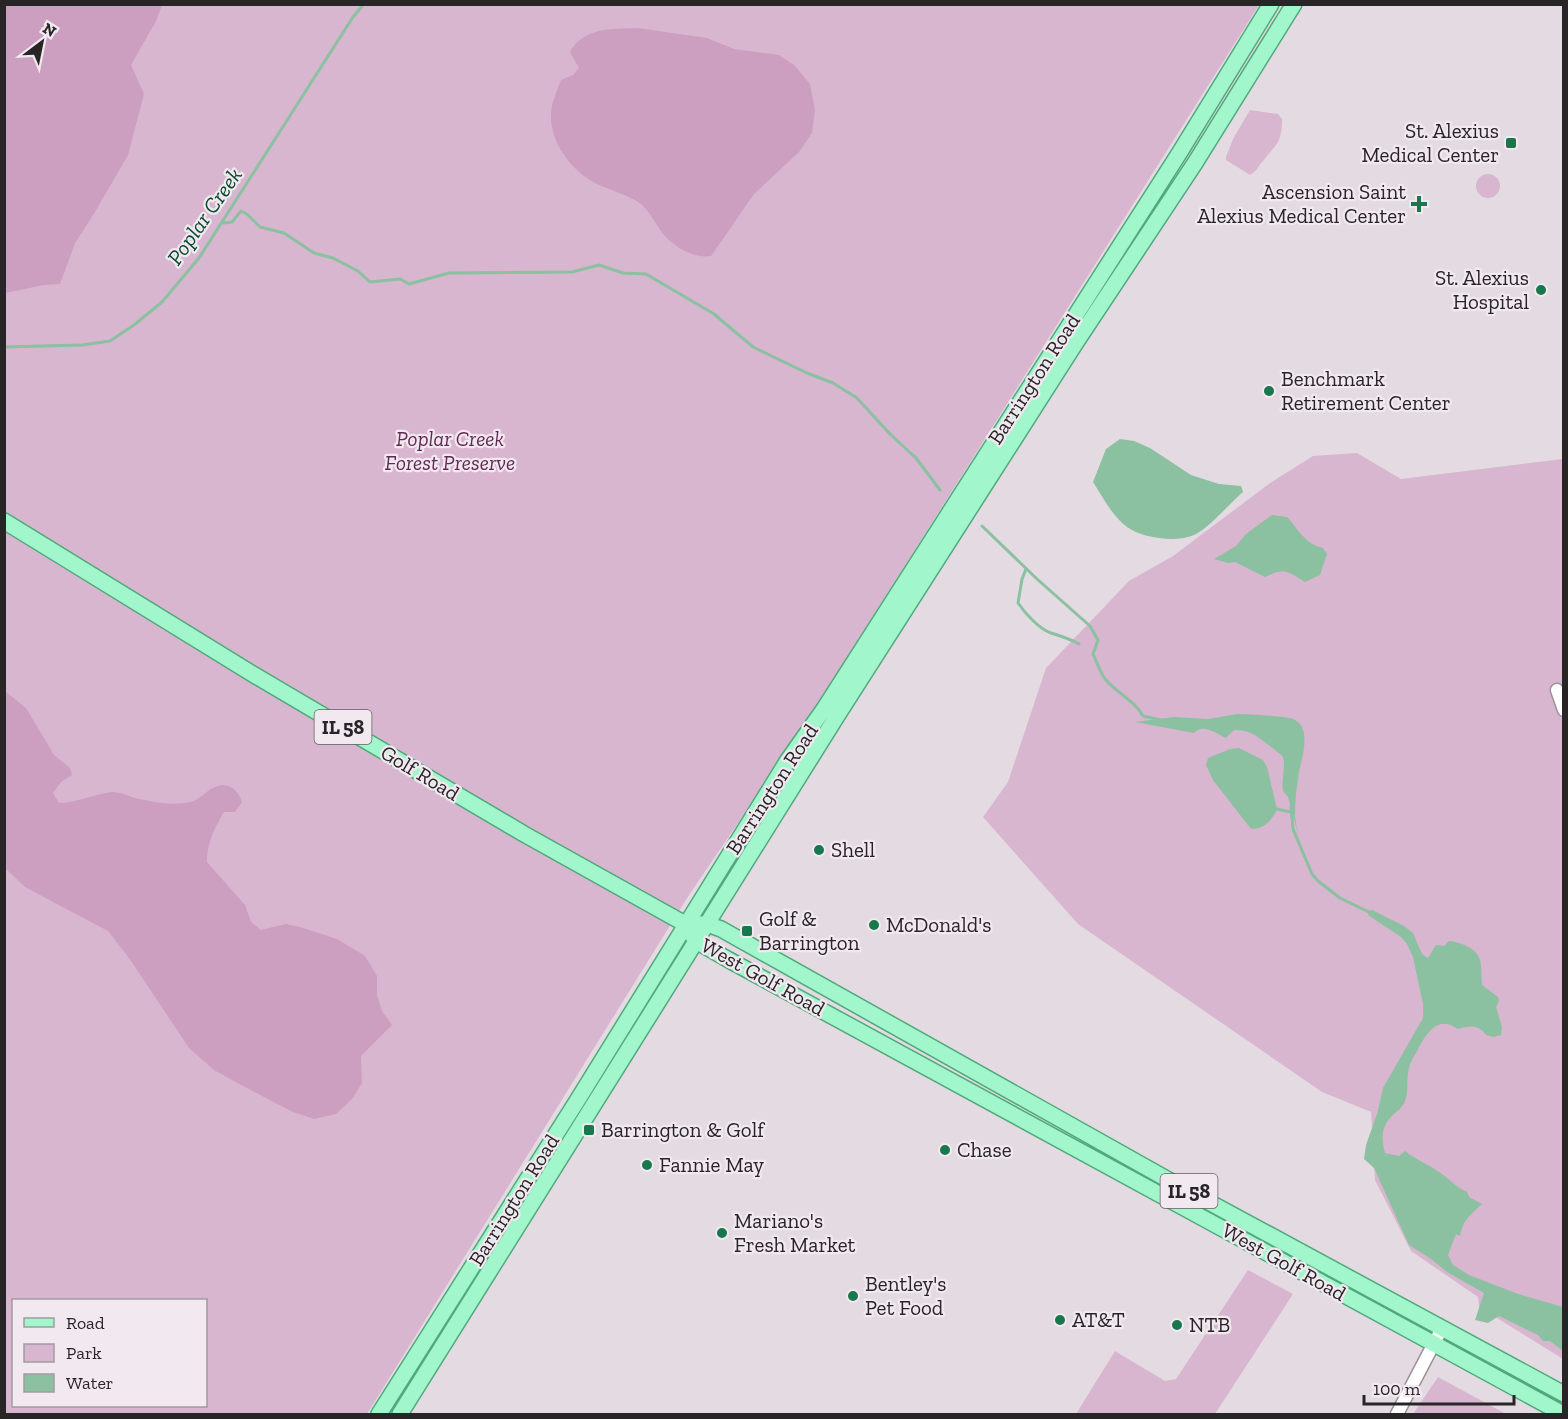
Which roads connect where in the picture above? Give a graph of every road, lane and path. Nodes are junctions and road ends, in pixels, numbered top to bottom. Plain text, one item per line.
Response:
1 (1271, 4) edge
2 (1294, 4) edge
3 (4, 521) edge
4 (1557, 690) dead end
5 (1563, 710) edge
6 (707, 924) junction
7 (687, 925) junction
8 (696, 941) junction
9 (1442, 1328) junction
10 (1433, 1344) junction
11 (1563, 1394) edge
12 (379, 1414) edge
13 (400, 1414) edge
14 (1397, 1414) edge
15 (1563, 1414) edge

1 - 7 main road, Barrington Road
2 - 6 main road, Barrington Road
3 - 7 main road, Golf Road / IL 58
4 - 5 street
6 - 7 main road, West Golf Road / IL 58
6 - 8 main road, Barrington Road
6 - 9 main road, West Golf Road / IL 58
7 - 8 main road, West Golf Road
7 - 12 main road, Barrington Road
8 - 10 main road, West Golf Road / IL 58
8 - 13 main road, Barrington Road
9 - 10 street
9 - 11 main road, West Golf Road / IL 58
10 - 14 street
10 - 15 main road, West Golf Road / IL 58

